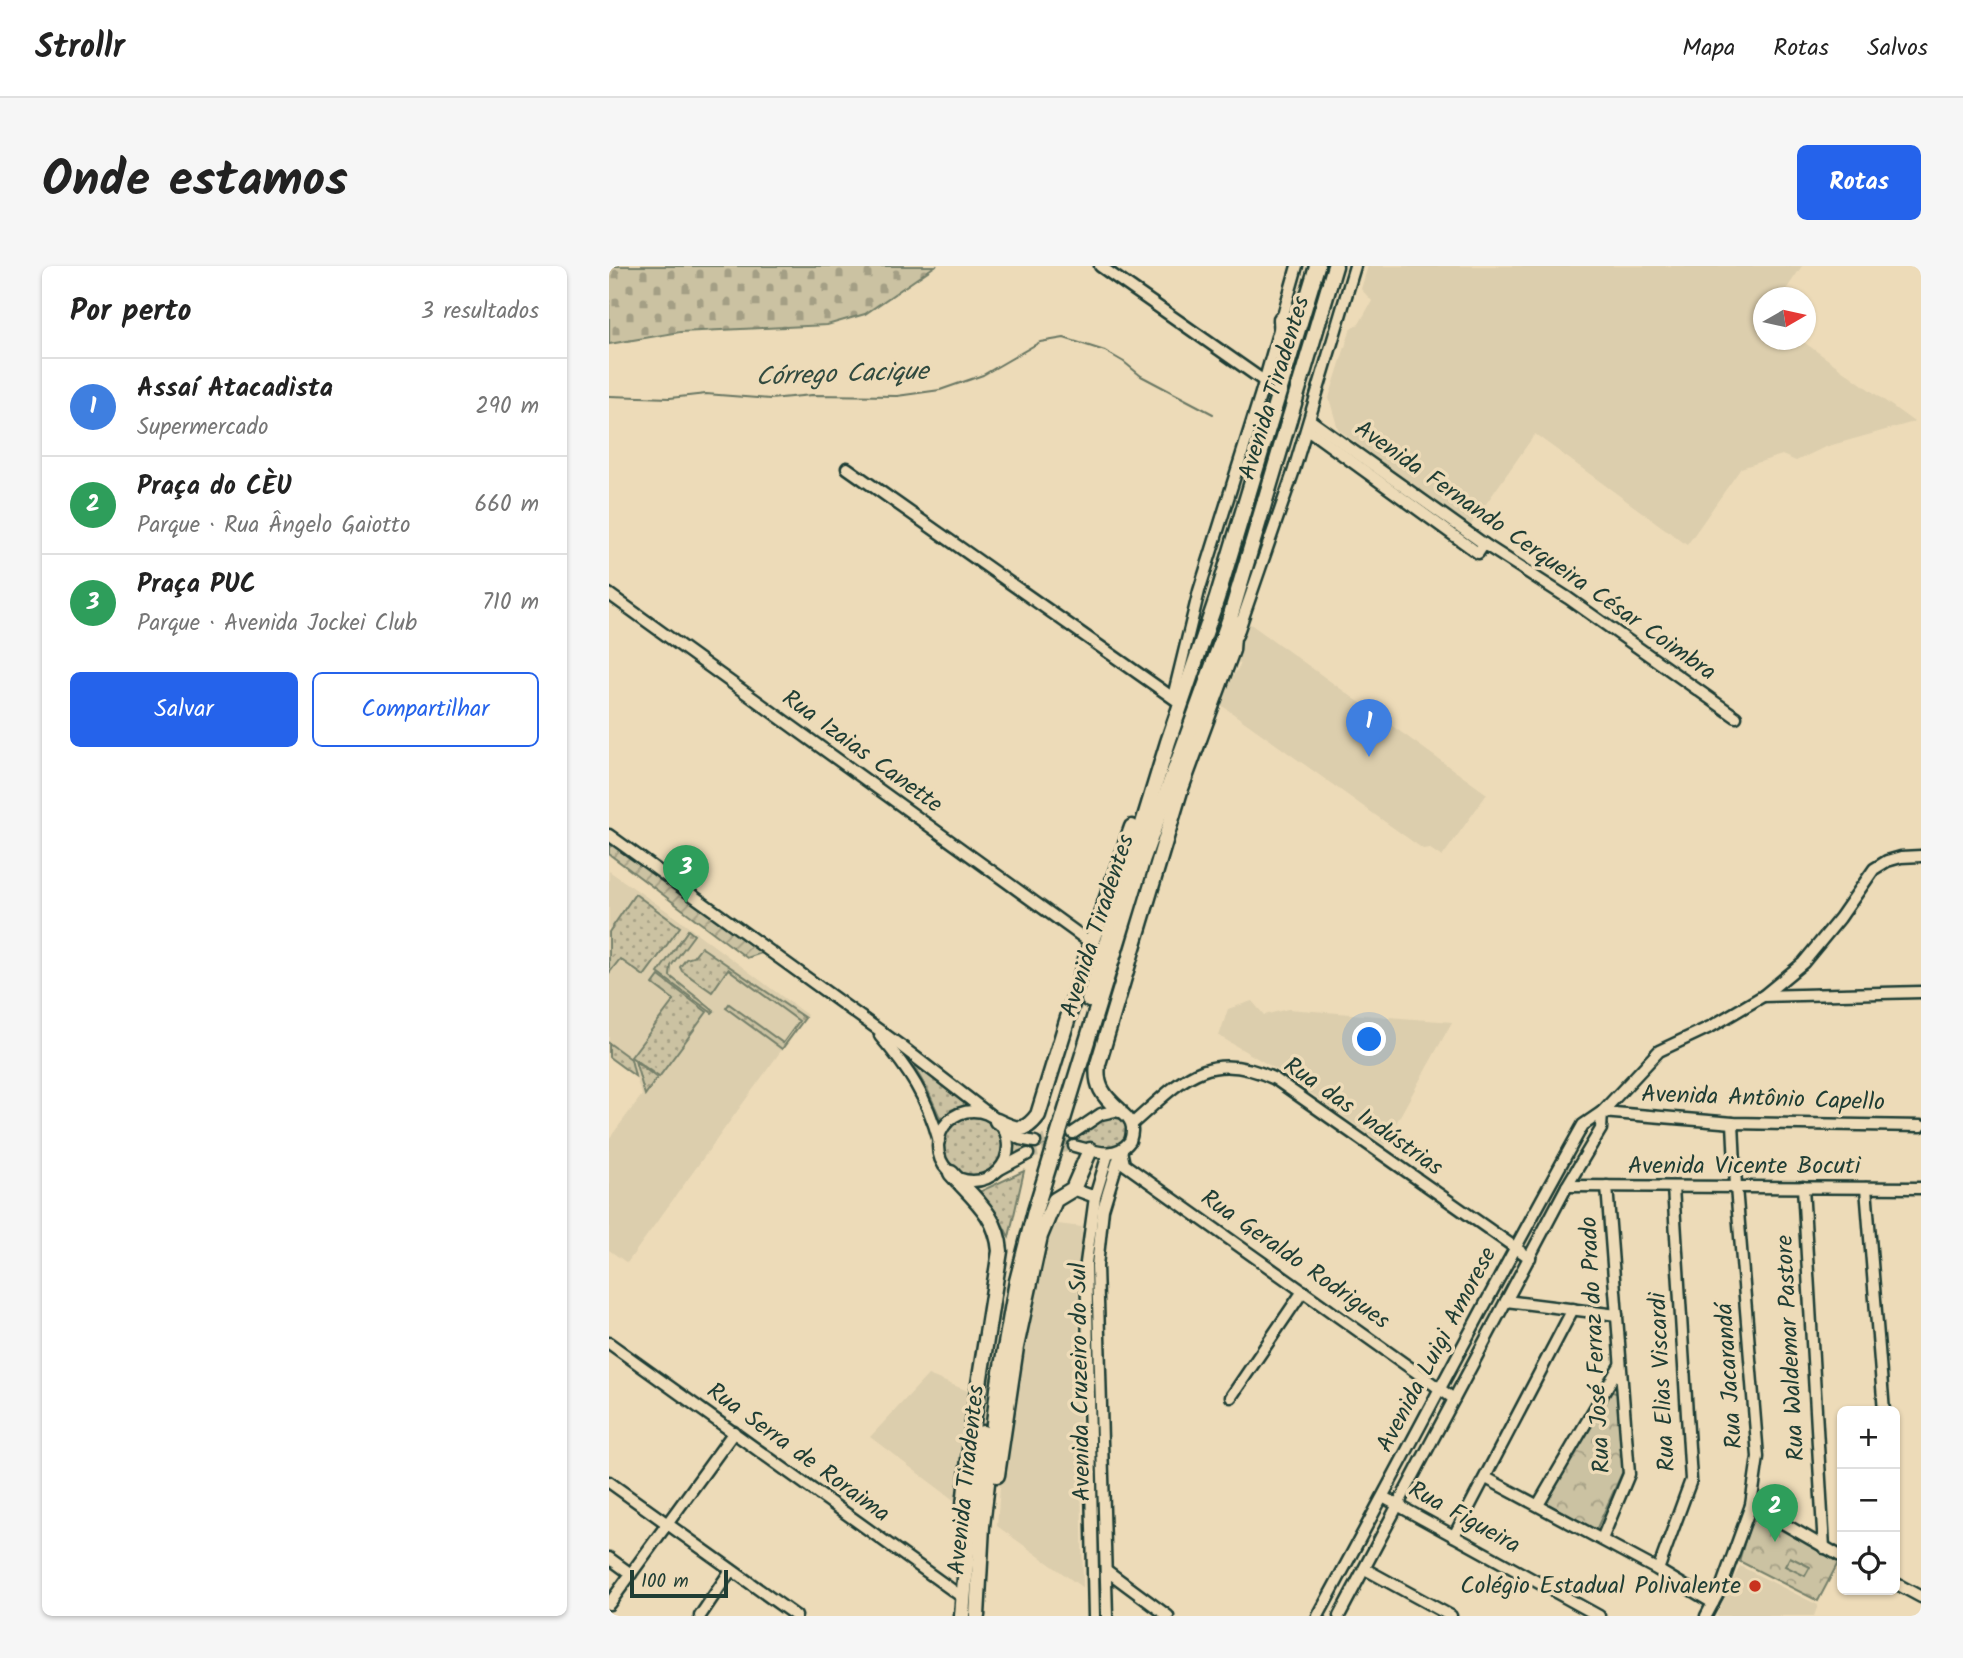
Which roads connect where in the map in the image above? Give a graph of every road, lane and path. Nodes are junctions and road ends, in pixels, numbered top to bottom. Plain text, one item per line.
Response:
1 (1100, 266) edge
2 (1297, 266) edge
3 (1317, 266) edge
4 (1335, 266) edge
5 (1355, 266) edge
6 (1282, 320) junction
7 (1265, 381) junction
8 (1274, 410) junction
9 (1308, 424) junction
10 (847, 468) dead end
11 (609, 594) edge
12 (1236, 594) junction
13 (1232, 650) junction
14 (1177, 701) junction
15 (1736, 717) dead end
16 (1168, 742) junction
17 (1180, 791) junction
18 (609, 835) edge
19 (1921, 856) edge
20 (1143, 858) junction
21 (1091, 943) junction
22 (1921, 992) edge
23 (1763, 996) junction
24 (871, 1025) junction
25 (1119, 1110) junction
26 (1602, 1112) junction
27 (997, 1122) junction
28 (1132, 1124) junction
29 (1734, 1124) junction
30 (1921, 1126) edge
31 (1073, 1133) tunnel mouth
32 (939, 1142) junction
33 (1035, 1142) tunnel mouth
34 (1074, 1146) tunnel mouth
35 (1090, 1150) junction
36 (1121, 1150) junction
37 (1028, 1154) tunnel mouth
38 (1108, 1154) junction
39 (999, 1169) junction
40 (951, 1173) junction
41 (1567, 1186) junction
42 (1607, 1186) junction
43 (1672, 1187) junction
44 (1736, 1187) junction
45 (1803, 1187) junction
46 (1866, 1188) junction
47 (1921, 1188) edge
48 (1073, 1189) junction
49 (1095, 1197) junction
50 (1514, 1247) junction
51 (1530, 1258) junction
52 (1086, 1270) junction
53 (1098, 1276) junction
54 (1303, 1291) junction
55 (1506, 1301) junction
56 (1573, 1309) junction
57 (1617, 1315) junction
58 (609, 1343) edge
59 (1620, 1364) junction
60 (1608, 1385) junction
61 (1441, 1389) junction
62 (1622, 1389) junction
63 (1231, 1396) dead end
64 (1454, 1399) junction
65 (1884, 1406) edge
66 (734, 1432) junction
67 (1486, 1478) junction
68 (609, 1482) edge
69 (1383, 1497) junction
70 (1399, 1505) junction
71 (1538, 1505) junction
72 (1751, 1505) junction
73 (668, 1524) junction
74 (1454, 1536) junction
75 (1602, 1539) junction
76 (1824, 1548) junction
77 (1837, 1554) edge
78 (609, 1558) edge
79 (972, 1567) junction
80 (1365, 1569) junction
81 (731, 1570) junction
82 (1106, 1570) junction
83 (1658, 1570) junction
84 (631, 1574) junction
85 (1900, 1586) edge
86 (963, 1597) junction
87 (1921, 1597) edge
88 (1713, 1603) junction
89 (609, 1604) edge
90 (794, 1615) edge
91 (700, 1616) edge
92 (962, 1616) edge
93 (977, 1616) edge
94 (1094, 1616) edge
95 (1107, 1616) edge
96 (1168, 1616) edge
97 (1318, 1616) edge
98 (1339, 1616) edge
99 (1451, 1616) edge
100 (1599, 1616) edge
101 (1706, 1616) edge

1 - 7 street
2 - 6 street
3 - 8 highway, Avenida Tiradentes
4 - 12 highway, Avenida Tiradentes
5 - 9 street
6 - 7 street
6 - 8 highway
7 - 14 street
8 - 14 highway, Avenida Tiradentes
9 - 13 street
9 - 15 street, Avenida Fernando Cerqueira César Coimbra
10 - 14 street
11 - 21 street, Rua Izaias Canette
12 - 13 highway
12 - 20 highway, Avenida Tiradentes
13 - 17 highway
14 - 16 highway, Avenida Tiradentes
16 - 21 highway
16 - 79 highway, Avenida Tiradentes
17 - 20 highway
17 - 25 highway
18 - 24 street
19 - 23 street, Avenida Luigi Amorese
20 - 79 highway, Avenida Tiradentes
21 - 27 highway
22 - 23 street
23 - 26 street, Avenida Luigi Amorese
24 - 27 street
24 - 32 street
25 - 28 street
25 - 31 street
26 - 29 street, Avenida Antônio Capello
26 - 41 street, Avenida Luigi Amorese
26 - 50 street, Avenida Luigi Amorese
27 - 32 street
27 - 33 street
27 - 39 street
28 - 36 street, Avenida Cruzeiro do Sul
28 - 50 street, Rua das Indústrias
29 - 30 street, Avenida Antônio Capello
29 - 44 street, Rua Jacarandá
32 - 40 street
34 - 35 street
35 - 38 street
35 - 48 highway
36 - 38 street
36 - 53 street, Avenida Cruzeiro do Sul
36 - 54 street, Rua Geraldo Rodrigues
37 - 39 street
38 - 49 street, Avenida Cruzeiro do Sul
39 - 40 street
40 - 79 highway
41 - 42 street, Avenida Vicente Bocuti
41 - 51 street, Avenida Luigi Amorese
42 - 43 street, Avenida Vicente Bocuti
42 - 57 street, Rua José Ferraz do Prado
43 - 44 street, Avenida Vicente Bocuti
43 - 83 street, Rua Elias Viscardi
44 - 45 street, Avenida Vicente Bocuti
44 - 72 street, Rua Jacarandá
45 - 46 street, Avenida Vicente Bocuti
45 - 76 street, Rua Waldemar Pastore
46 - 47 street, Avenida Vicente Bocuti
46 - 65 street
48 - 49 street
48 - 79 highway
49 - 52 street, Avenida Cruzeiro do Sul
50 - 51 street, Rua das Indústrias
50 - 61 street, Avenida Luigi Amorese
51 - 55 street, Avenida Luigi Amorese
52 - 53 street
52 - 94 street, Avenida Cruzeiro do Sul
53 - 82 street, Avenida Cruzeiro do Sul
54 - 61 street, Rua Geraldo Rodrigues
54 - 63 street
55 - 56 street
55 - 64 street, Avenida Luigi Amorese
56 - 57 street
56 - 67 street
57 - 59 street, Rua José Ferraz do Prado
58 - 66 street, Rua Serra de Roraima
59 - 60 street
59 - 62 street, Rua José Ferraz do Prado
60 - 62 street
60 - 71 street
61 - 64 street, Rua Geraldo Rodrigues
61 - 69 street, Avenida Luigi Amorese
62 - 75 street, Rua José Ferraz do Prado
64 - 70 street, Avenida Luigi Amorese
66 - 73 street
66 - 86 street, Rua Serra de Roraima
67 - 71 street
67 - 74 street
68 - 73 street
69 - 70 street, Rua Figueira
69 - 97 street, Avenida Luigi Amorese
70 - 74 street, Rua Figueira
70 - 80 street, Avenida Luigi Amorese
71 - 75 street
72 - 76 street
72 - 88 street, Rua Jacarandá
73 - 81 street
73 - 84 street
74 - 100 street, Rua Figueira
75 - 83 street
76 - 77 street
78 - 84 street
79 - 86 highway, Avenida Tiradentes
79 - 93 highway, Avenida Tiradentes
80 - 98 street, Avenida Luigi Amorese
80 - 99 street
81 - 90 street
81 - 91 street
82 - 95 street, Avenida Cruzeiro do Sul
82 - 96 street
83 - 88 street
84 - 89 street
85 - 87 street
86 - 92 highway, Avenida Tiradentes
88 - 101 street, Rua Jacarandá

